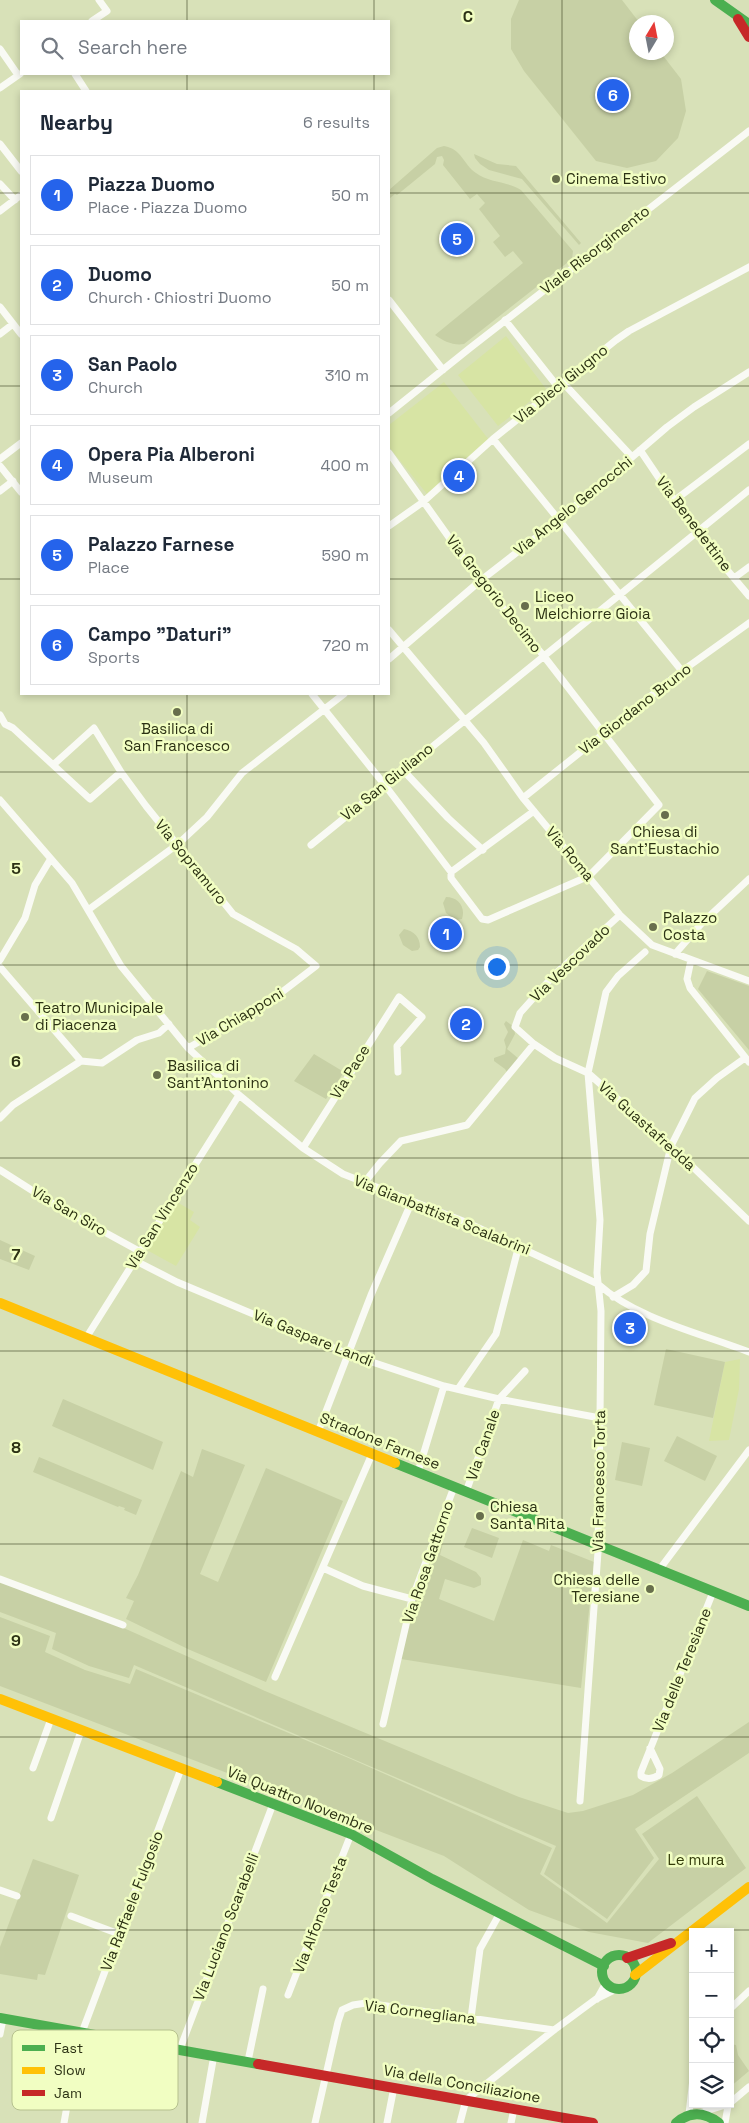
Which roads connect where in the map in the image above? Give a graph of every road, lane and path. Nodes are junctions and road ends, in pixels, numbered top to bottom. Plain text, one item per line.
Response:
1 (99, 0) edge
2 (715, 0) edge
3 (737, 17) junction
4 (94, 20) edge
5 (749, 24) edge
6 (749, 38) edge
7 (0, 49) edge
8 (20, 74) edge
9 (76, 75) edge
10 (0, 88) edge
11 (85, 90) edge
12 (749, 131) edge
13 (0, 144) edge
14 (20, 170) edge
15 (0, 184) edge
16 (20, 196) edge
17 (15, 200) junction
18 (0, 211) edge
19 (749, 267) edge
20 (390, 301) edge
21 (0, 307) edge
22 (505, 320) junction
23 (13, 324) junction
24 (20, 333) edge
25 (0, 334) edge
26 (443, 370) junction
27 (749, 372) edge
28 (560, 384) junction
29 (390, 413) edge
30 (493, 439) junction
31 (20, 444) edge
32 (749, 444) edge
33 (640, 450) junction
34 (390, 454) edge
35 (632, 457) junction
36 (0, 459) edge
37 (0, 466) edge
38 (13, 481) junction
39 (0, 490) edge
40 (749, 490) edge
41 (20, 491) edge
42 (674, 500) junction
43 (424, 502) junction
44 (560, 519) junction
45 (390, 525) edge
46 (696, 533) junction
47 (749, 567) edge
48 (734, 578) junction
49 (480, 581) junction
50 (619, 594) junction
51 (749, 596) edge
52 (749, 623) edge
53 (390, 631) edge
54 (403, 648) junction
55 (542, 655) junction
56 (390, 658) edge
57 (682, 671) junction
58 (313, 695) edge
59 (343, 695) edge
60 (324, 709) junction
61 (0, 715) edge
62 (464, 720) junction
63 (2, 726) edge
64 (604, 732) junction
65 (53, 765) junction
66 (402, 769) junction
67 (121, 772) junction
68 (384, 784) junction
69 (523, 798) junction
70 (0, 800) edge
71 (534, 811) junction
72 (178, 844) junction
73 (311, 844) dead end
74 (483, 850) junction
75 (50, 860) junction
76 (451, 872) junction
77 (589, 876) junction
78 (749, 879) edge
79 (88, 910) junction
80 (620, 915) junction
81 (645, 952) dead end
82 (675, 954) junction
83 (0, 960) edge
84 (691, 960) junction
85 (316, 966) joint
86 (0, 967) edge
87 (749, 981) edge
88 (520, 1013) joint
89 (169, 1024) junction
90 (534, 1044) junction
91 (188, 1048) junction
92 (747, 1060) edge
93 (81, 1061) junction
94 (398, 1072) dead end
95 (588, 1073) junction
96 (239, 1096) junction
97 (0, 1118) edge
98 (671, 1146) junction
99 (303, 1148) junction
100 (0, 1170) edge
101 (364, 1183) junction
102 (412, 1200) junction
103 (749, 1221) edge
104 (519, 1245) junction
105 (139, 1251) junction
106 (134, 1260) junction
107 (598, 1284) junction
108 (613, 1297) junction
109 (0, 1303) edge
110 (86, 1338) junction
111 (749, 1352) edge
112 (348, 1354) junction
113 (525, 1371) dead end
114 (444, 1386) junction
115 (458, 1389) junction
116 (499, 1399) junction
117 (600, 1418) junction
118 (318, 1432) junction
119 (749, 1450) edge
120 (372, 1454) junction
121 (418, 1472) junction
122 (454, 1487) junction
123 (466, 1492) junction
124 (598, 1545) junction
125 (324, 1568) junction
126 (659, 1570) junction
127 (0, 1579) edge
128 (713, 1592) junction
129 (412, 1599) junction
130 (749, 1606) edge
131 (123, 1625) dead end
132 (275, 1677) dead end
133 (0, 1701) edge
134 (52, 1719) junction
135 (383, 1724) dead end
136 (82, 1731) junction
137 (650, 1748) dead end
138 (33, 1768) dead end
139 (181, 1769) junction
140 (580, 1801) dead end
141 (273, 1804) junction
142 (51, 1818) dead end
143 (351, 1834) junction
144 (749, 1887) edge
145 (0, 1890) edge
146 (17, 1896) dead end
147 (500, 1914) junction
148 (71, 1916) dead end
149 (119, 1934) junction
150 (677, 1941) junction
151 (578, 1952) junction
152 (611, 1958) junction
153 (627, 1958) junction
154 (604, 1966) junction
155 (635, 1975) junction
156 (606, 1983) junction
157 (263, 1989) dead end
158 (616, 1989) junction
159 (749, 1991) edge
160 (288, 1995) dead end
161 (596, 1999) junction
162 (734, 2005) edge
163 (1, 2018) edge
164 (471, 2018) junction
165 (70, 2030) edge
166 (83, 2030) edge
167 (554, 2030) junction
168 (0, 2034) edge
169 (180, 2049) joint
170 (214, 2056) junction
171 (248, 2061) junction
172 (326, 2075) junction
173 (394, 2087) junction
174 (749, 2087) edge
175 (466, 2100) junction
176 (734, 2100) edge
177 (693, 2108) edge
178 (715, 2108) edge
179 (728, 2108) edge
180 (514, 2109) junction
181 (66, 2110) edge
182 (693, 2114) junction
183 (64, 2123) edge
184 (202, 2123) edge
185 (315, 2123) edge
186 (387, 2123) edge
187 (460, 2123) edge
188 (512, 2123) edge
189 (593, 2123) edge
190 (676, 2123) edge
191 (719, 2123) edge
192 (725, 2123) edge

1 - 4 street
2 - 3 main road
3 - 5 main road
3 - 6 main road
7 - 8 street
8 - 10 street
9 - 11 street
12 - 22 street, Viale Risorgimento
13 - 14 street
15 - 17 street
16 - 17 street
17 - 18 street
19 - 28 street, Via Dieci Giugno
20 - 26 street
21 - 23 street
22 - 26 street, Viale Risorgimento
22 - 28 street
23 - 24 street
23 - 25 street
26 - 29 street, Viale Risorgimento
27 - 33 street, Via Angelo Genocchi
28 - 30 street, Via Dieci Giugno
28 - 35 street
30 - 43 street, Via Dieci Giugno
30 - 44 street
31 - 36 street
32 - 42 street
33 - 35 street, Via Angelo Genocchi
33 - 42 street, Via Benedettine
34 - 43 street, Via Gregorio Decimo
35 - 44 street, Via Angelo Genocchi
37 - 38 street
38 - 39 street
38 - 41 street
40 - 46 street, Via San Giuliano
42 - 46 street, Via Benedettine
43 - 45 street, Via Dieci Giugno
43 - 49 street, Via Gregorio Decimo
44 - 49 street, Via Angelo Genocchi
44 - 50 street
46 - 48 street, Via Benedettine
46 - 50 street, Via San Giuliano
47 - 48 street
48 - 51 street, Via Benedettine
49 - 54 street, Via Angelo Genocchi
49 - 55 street, Via Gregorio Decimo
50 - 55 street, Via San Giuliano
50 - 57 street
52 - 57 street, Via Giordano Bruno
53 - 54 street, Via Roma
54 - 56 street, Via Angelo Genocchi
54 - 62 street, Via Roma
55 - 62 street, Via San Giuliano
55 - 64 street, Via Gregorio Decimo
57 - 64 street, Via Giordano Bruno
58 - 60 street
59 - 60 street
60 - 68 street
60 - 72 street
61 - 63 street
62 - 66 street, Via San Giuliano
62 - 69 street, Via Roma
63 - 65 street
64 - 69 street, Via Giordano Bruno
64 - 77 street, Via Gregorio Decimo
65 - 67 street
65 - 67 street, Via Sopramuro
66 - 68 street, Via San Giuliano
66 - 74 street
67 - 72 street, Via Sopramuro
68 - 73 street, Via San Giuliano
68 - 76 street
69 - 71 street, Via Roma
70 - 75 street, Via Gianbattista Scalabrini
71 - 74 street
71 - 77 street, Via Roma
72 - 79 street
72 - 85 street, Via Sopramuro
74 - 76 street
75 - 79 street, Via Gianbattista Scalabrini
75 - 83 street
76 - 77 street
77 - 80 street, Via Roma
78 - 82 street
79 - 89 street, Via Gianbattista Scalabrini
80 - 82 street, Via Roma
80 - 88 street, Via Vescovado
81 - 95 street, Via Francesco Torta
82 - 84 street, Via Roma
84 - 87 street, Via Roma
84 - 92 street
85 - 91 street, Via Chiapponi
86 - 93 street
88 - 90 street, Via Guastafredda
89 - 91 street, Via Gianbattista Scalabrini
89 - 93 street
90 - 95 street, Via Guastafredda
90 - 101 street
91 - 96 street, Via Gianbattista Scalabrini
92 - 98 street
93 - 97 street
94 - 99 street, Via Pace
95 - 98 street, Via Guastafredda
95 - 107 street, Via Francesco Torta
96 - 99 street, Via Gianbattista Scalabrini
96 - 105 street, Via San Vincenzo
98 - 103 street, Via Guastafredda
98 - 108 street
99 - 101 street, Via Gianbattista Scalabrini
100 - 105 street, Via San Siro
101 - 102 street, Via Gianbattista Scalabrini
102 - 104 street, Via Gianbattista Scalabrini
102 - 112 street
104 - 107 street, Via Gianbattista Scalabrini
104 - 115 street
105 - 106 street, Via San Vincenzo
106 - 110 street, Via San Vincenzo
106 - 112 street, Via Gaspare Landi
107 - 108 street, Via Gianbattista Scalabrini
107 - 117 street, Via Francesco Torta
108 - 111 street, Via Gianbattista Scalabrini
109 - 110 main road, Stradone Farnese
110 - 118 main road, Stradone Farnese
112 - 114 street, Via Gaspare Landi
112 - 118 street
113 - 116 street
114 - 115 street, Via Gaspare Landi
114 - 121 street
115 - 116 street, Via Gaspare Landi
116 - 117 street, Via Gaspare Landi
116 - 123 street, Via Canale
117 - 124 street, Via Francesco Torta
118 - 120 main road, Stradone Farnese
119 - 126 street
120 - 121 main road, Stradone Farnese
120 - 125 street
121 - 122 main road, Stradone Farnese
122 - 123 main road, Stradone Farnese
122 - 129 street, Via Rosa Gattorno
123 - 124 main road, Stradone Farnese
124 - 126 main road, Stradone Farnese
124 - 140 street, Via Francesco Torta
125 - 129 street
125 - 132 street
126 - 128 main road, Stradone Farnese
127 - 131 street
128 - 130 main road, Stradone Farnese
128 - 137 street, Via delle Teresiane
129 - 135 street, Via Rosa Gattorno
133 - 134 main road, Via Quattro Novembre
134 - 136 main road, Via Quattro Novembre
134 - 138 street
136 - 139 main road, Via Quattro Novembre
136 - 142 street
139 - 141 main road, Via Quattro Novembre
139 - 149 street, Via Raffaele Fulgosio
141 - 143 main road, Via Quattro Novembre
141 - 169 street, Via Luciano Scarabelli
143 - 147 main road, Via Quattro Novembre
143 - 160 street, Via Alfonso Testa
144 - 150 main road
145 - 146 street
147 - 151 main road, Via Quattro Novembre
147 - 164 street
148 - 149 street
149 - 166 street, Via Raffaele Fulgosio
150 - 153 main road
150 - 155 main road
151 - 152 main road, Via Quattro Novembre
151 - 154 main road, Via Quattro Novembre
152 - 153 main road
152 - 154 main road
153 - 155 main road
154 - 156 main road
155 - 158 main road
156 - 158 main road
156 - 161 street
157 - 171 street
158 - 161 street
159 - 162 street
161 - 167 street
163 - 165 main road, Via della Conciliazione
163 - 168 street
164 - 167 street, Via Cornegliana
164 - 172 street, Via Cornegliana
167 - 175 street
169 - 170 main road, Via della Conciliazione
170 - 171 main road, Via della Conciliazione
170 - 184 street
171 - 172 main road, Via della Conciliazione
172 - 173 main road, Via della Conciliazione
172 - 185 street, Via Cornegliana
173 - 175 main road, Via della Conciliazione
173 - 186 street
174 - 176 street
175 - 180 main road, Via della Conciliazione
175 - 187 street
177 - 182 street
178 - 182 street
179 - 192 street
180 - 188 street
180 - 189 main road, Via della Conciliazione
181 - 183 street, Via Raffaele Fulgosio
182 - 190 main road
182 - 191 main road

